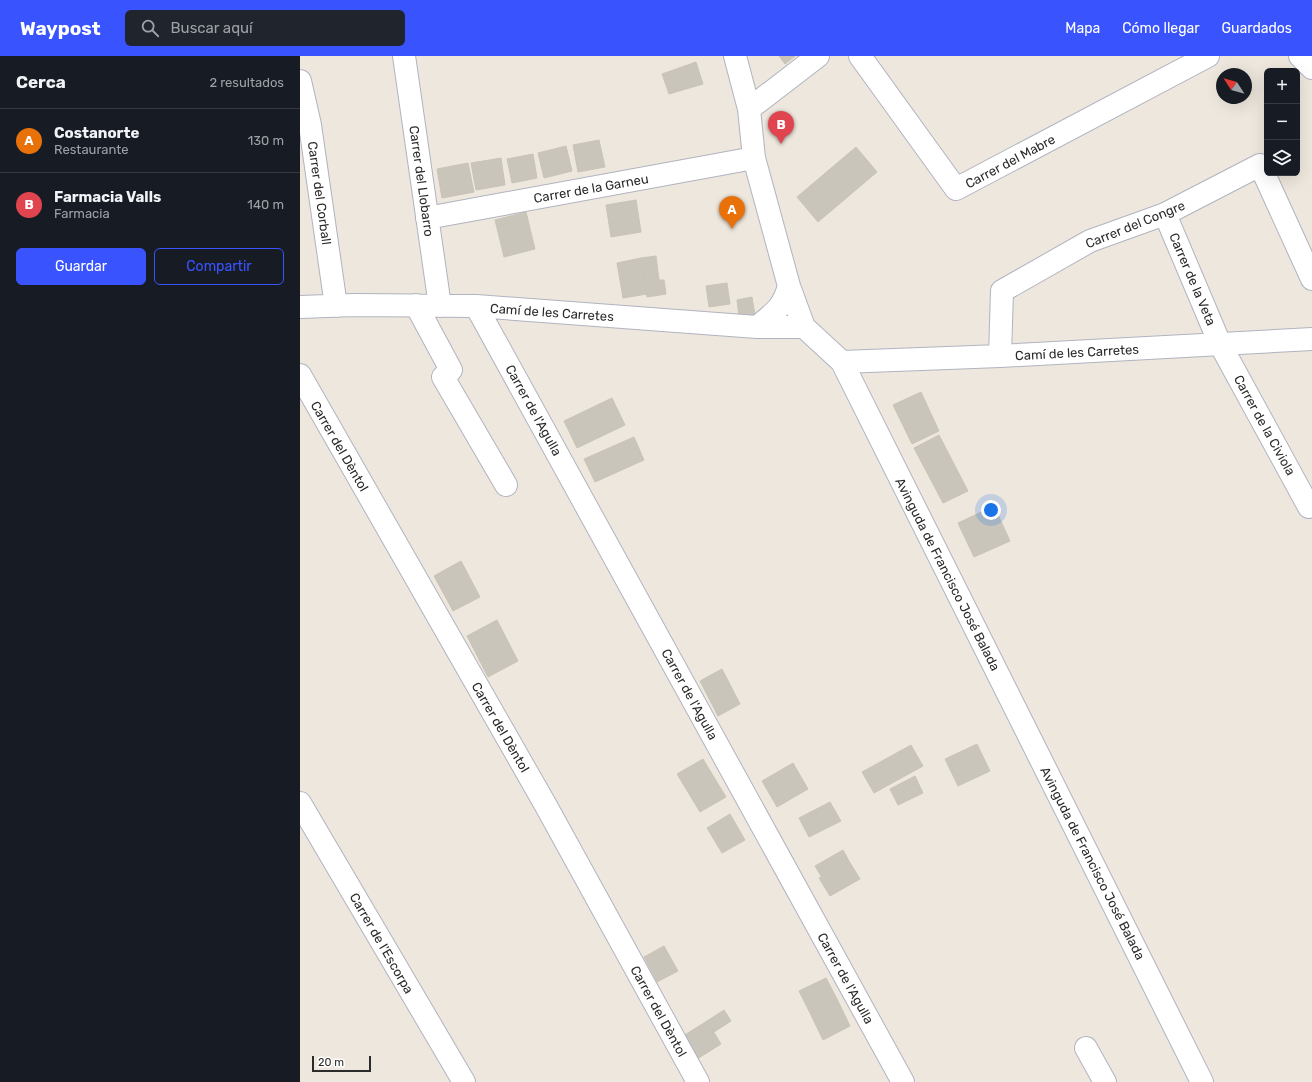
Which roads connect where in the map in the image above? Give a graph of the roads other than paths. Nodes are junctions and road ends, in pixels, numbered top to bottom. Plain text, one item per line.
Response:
1 (404, 56) edge
2 (735, 56) edge
3 (818, 56) edge
4 (860, 56) edge
5 (1208, 56) edge
6 (1300, 56) edge
7 (1312, 68) edge
8 (301, 86) edge
9 (749, 109) junction
10 (754, 158) junction
11 (1165, 214) junction
12 (427, 218) junction
13 (1312, 279) edge
14 (789, 286) junction
15 (336, 306) junction
16 (416, 306) junction
17 (440, 306) junction
18 (476, 306) junction
19 (300, 307) edge
20 (756, 327) junction
21 (804, 327) junction
22 (1312, 339) edge
23 (1220, 344) junction
24 (1000, 356) junction
25 (842, 362) junction
26 (300, 375) edge
27 (506, 485) dead end
28 (1309, 507) dead end
29 (300, 803) edge
30 (1086, 1048) dead end
31 (464, 1082) edge
32 (698, 1082) edge
33 (903, 1082) edge
34 (1105, 1082) edge
35 (1202, 1082) edge

1 - 12 street, Carrer del Llobarro
2 - 9 street, Avinguda de Francisco José Balada
3 - 9 street
4 - 5 street, Carrer del Mabre
6 - 7 street
8 - 15 street, Carrer del Corball
9 - 10 street, Avinguda de Francisco José Balada
10 - 12 street, Carrer de la Garneu
10 - 14 street, Avinguda de Francisco José Balada
11 - 13 street, Carrer del Congre
11 - 23 street, Carrer de la Veta
11 - 24 street, Carrer del Congre
12 - 17 street, Carrer del Llobarro
14 - 20 street
14 - 21 street, Avinguda de Francisco José Balada
15 - 16 street, Camí de les Carretes
15 - 19 street, Camí de les Carretes
16 - 17 street, Camí de les Carretes
16 - 27 street
17 - 18 street, Camí de les Carretes
18 - 20 street, Camí de les Carretes
18 - 33 street, Carrer de l'Agulla
20 - 21 street, Camí de les Carretes
21 - 25 street, Avinguda de Francisco José Balada
22 - 23 street, Camí de les Carretes
23 - 24 street, Camí de les Carretes
23 - 28 street, Carrer de la Civiola
24 - 25 street, Camí de les Carretes
25 - 35 street, Avinguda de Francisco José Balada
26 - 32 street, Carrer del Dèntol
29 - 31 street, Carrer de l'Escorpa
30 - 34 street

